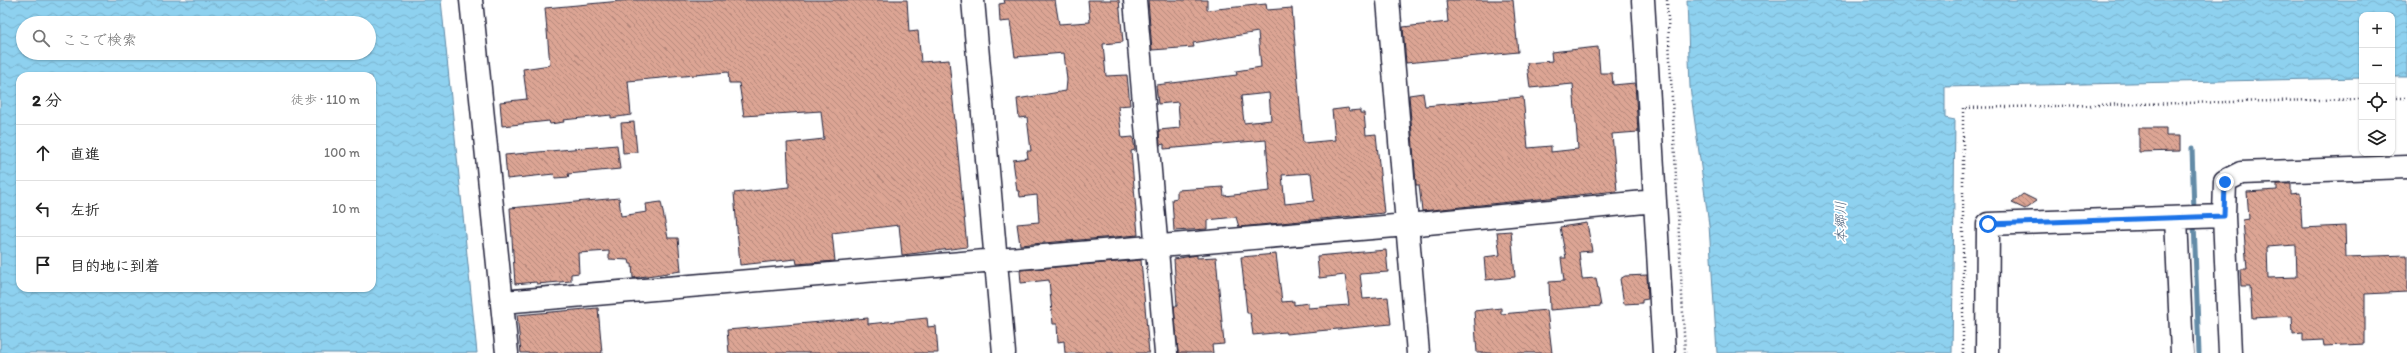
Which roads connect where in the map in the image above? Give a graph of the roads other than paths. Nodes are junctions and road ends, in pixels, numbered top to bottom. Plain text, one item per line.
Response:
1 (471, 0) edge
2 (973, 0) edge
3 (1135, 0) edge
4 (1388, 0) edge
5 (1643, 0) edge
6 (2407, 167) edge
7 (1655, 201) junction
8 (2224, 216) junction
9 (2176, 218) junction
10 (1407, 225) junction
11 (1157, 247) junction
12 (996, 261) junction
13 (502, 302) junction
14 (507, 353) edge
15 (1004, 353) edge
16 (1166, 353) edge
17 (1418, 353) edge
18 (1664, 353) edge
19 (1987, 353) edge
20 (2182, 353) edge
21 (2230, 353) edge

1 - 13 street
2 - 12 street
3 - 11 street
4 - 10 street
5 - 7 street
6 - 8 street
7 - 10 street
7 - 18 street
8 - 9 street
8 - 21 street
9 - 19 street
9 - 20 street
10 - 11 street
10 - 17 street
11 - 12 street
11 - 16 street
12 - 13 street
12 - 15 street
13 - 14 street

